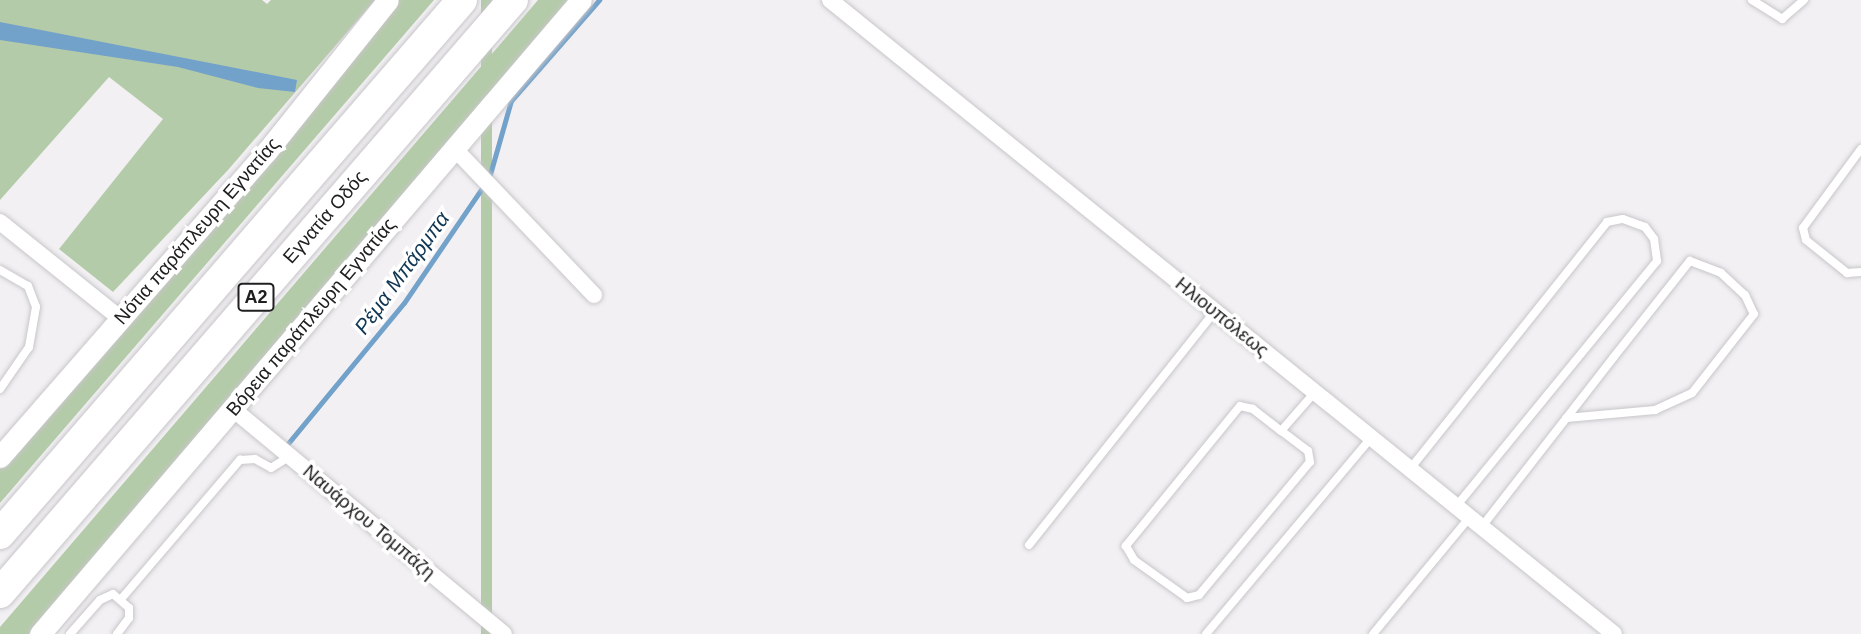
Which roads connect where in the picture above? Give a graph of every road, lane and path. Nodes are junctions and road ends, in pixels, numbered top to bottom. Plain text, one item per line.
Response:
1 (388, 0) edge
2 (462, 0) edge
3 (513, 0) edge
4 (582, 0) edge
5 (830, 0) edge
6 (1752, 0) edge
7 (1804, 0) edge
8 (454, 148) junction
9 (1861, 149) edge
10 (0, 222) edge
11 (0, 270) edge
12 (1861, 272) edge
13 (594, 295) dead end
14 (1215, 311) junction
15 (121, 319) junction
16 (0, 389) edge
17 (1314, 393) junction
18 (233, 409) junction
19 (1566, 418) junction
20 (1281, 431) junction
21 (1370, 439) junction
22 (290, 456) junction
23 (0, 457) edge
24 (1408, 471) junction
25 (1467, 519) junction
26 (0, 534) edge
27 (1029, 545) dead end
28 (0, 593) edge
29 (122, 598) junction
30 (40, 634) edge
31 (70, 634) edge
32 (117, 634) edge
33 (504, 634) edge
34 (1206, 634) edge
35 (1373, 634) edge
36 (1614, 634) edge

1 - 15 street, Νότια παράπλευρη Εγνατίας
2 - 26 highway, Εγνατία Οδός / Α2
3 - 28 highway, Εγνατία Οδός / Α2
4 - 8 street, Βόρεια παράπλευρη Εγνατίας
5 - 14 street, Ηλιουπόλεως
6 - 7 lane
8 - 13 street
8 - 18 street, Βόρεια παράπλευρη Εγνατίας
9 - 12 lane
10 - 15 street
11 - 16 lane
14 - 17 street, Ηλιουπόλεως
14 - 27 lane
15 - 23 street, Νότια παράπλευρη Εγνατίας
17 - 20 lane
17 - 21 street, Ηλιουπόλεως
18 - 22 street, Ναυάρχου Τομπάζη
18 - 30 street, Βόρεια παράπλευρη Εγνατίας
19 - 19 lane
19 - 25 lane
20 - 20 lane
21 - 24 street, Ηλιουπόλεως
21 - 34 lane
22 - 29 lane
22 - 33 street, Ναυάρχου Τομπάζη
24 - 25 street, Ηλιουπόλεως
24 - 25 lane
25 - 35 lane
25 - 36 street, Ηλιουπόλεως
29 - 31 lane
29 - 32 lane

